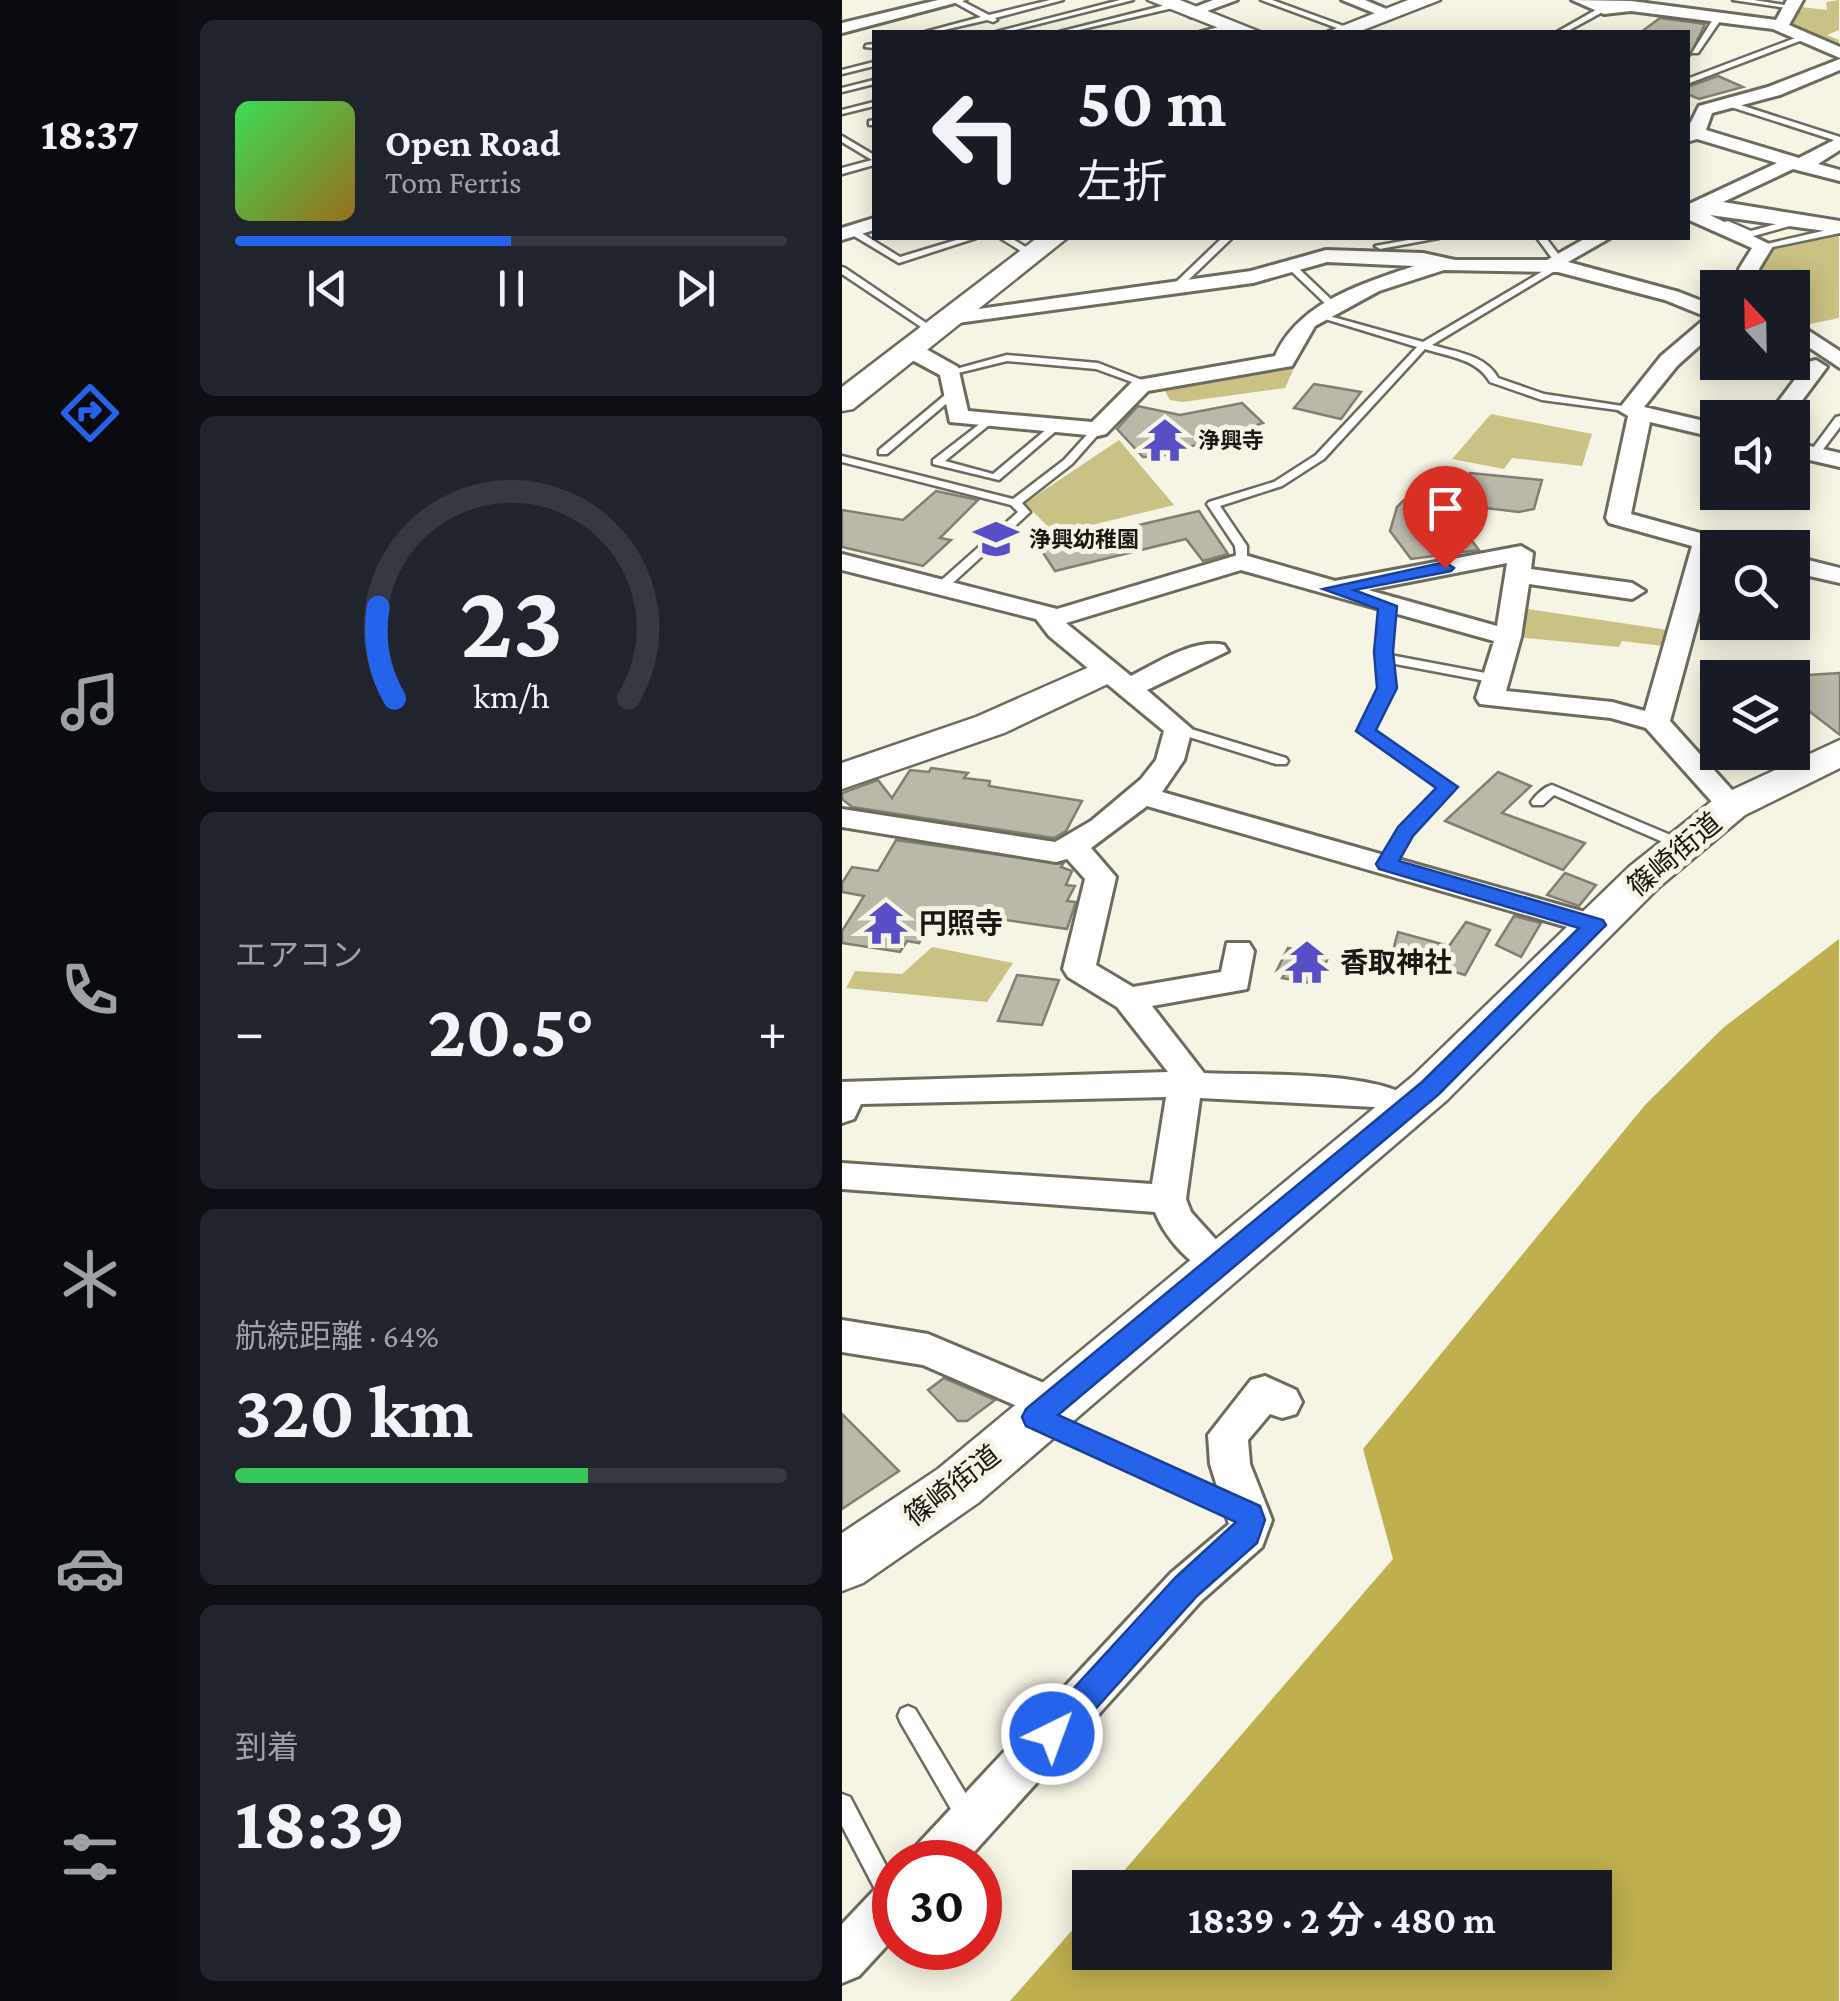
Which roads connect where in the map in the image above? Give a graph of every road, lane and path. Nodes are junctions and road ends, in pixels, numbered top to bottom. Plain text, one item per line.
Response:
1 (955, 0) edge
2 (1059, 0) edge
3 (1129, 0) edge
4 (1229, 0) edge
5 (1265, 0) edge
6 (1350, 0) edge
7 (1429, 0) edge
8 (1580, 0) edge
9 (1677, 0) edge
10 (1737, 0) edge
11 (1794, 4) edge
12 (1175, 6) edge
13 (1604, 9) junction
14 (1660, 10) junction
15 (1390, 14) junction
16 (988, 18) junction
17 (1718, 18) junction
18 (1780, 25) junction
19 (1240, 29) edge
20 (842, 30) edge
21 (937, 30) edge
22 (1014, 30) edge
23 (1020, 30) edge
24 (1072, 30) edge
25 (1341, 30) edge
26 (1347, 30) edge
27 (1566, 30) edge
28 (1801, 39) junction
29 (872, 51) edge
30 (1695, 51) dead end
31 (872, 53) edge
32 (1840, 53) edge
33 (1840, 64) edge
34 (842, 72) edge
35 (1690, 81) edge
36 (872, 82) edge
37 (842, 90) edge
38 (872, 104) edge
39 (1731, 104) junction
40 (1696, 107) edge
41 (842, 112) edge
42 (1691, 135) edge
43 (842, 138) edge
44 (872, 141) edge
45 (1840, 141) edge
46 (855, 146) junction
47 (842, 150) edge
48 (872, 159) edge
49 (872, 161) edge
50 (1800, 164) junction
51 (842, 171) edge
52 (1840, 176) edge
53 (1691, 211) edge
54 (872, 225) edge
55 (1840, 228) edge
56 (847, 232) edge
57 (964, 240) edge
58 (1015, 240) edge
59 (1225, 240) edge
60 (1356, 240) edge
61 (1420, 240) edge
62 (1543, 240) edge
63 (1596, 240) edge
64 (1042, 246) edge
65 (1380, 246) junction
66 (1763, 246) junction
67 (1435, 262) junction
68 (1558, 262) junction
69 (1292, 267) junction
70 (842, 270) edge
71 (1749, 270) edge
72 (1176, 288) junction
73 (1700, 308) edge
74 (1330, 312) junction
75 (931, 332) junction
76 (1700, 332) edge
77 (1810, 340) edge
78 (1422, 347) junction
79 (1840, 362) edge
80 (1810, 364) edge
81 (1816, 367) junction
82 (1840, 378) edge
83 (952, 382) junction
84 (1147, 384) junction
85 (1791, 400) edge
86 (842, 402) edge
87 (1634, 412) junction
88 (990, 419) junction
89 (1840, 419) edge
90 (1058, 425) junction
91 (1700, 427) edge
92 (1098, 428) junction
93 (1810, 445) edge
94 (883, 452) dead end
95 (1810, 453) edge
96 (842, 459) edge
97 (1840, 460) edge
98 (1015, 503) junction
99 (1700, 541) edge
100 (842, 562) edge
101 (1241, 562) junction
102 (1810, 568) edge
103 (1518, 575) junction
104 (1840, 576) edge
105 (940, 588) junction
106 (1332, 589) junction
107 (1632, 591) dead end
108 (1700, 592) edge
109 (1388, 606) junction
110 (1058, 616) junction
111 (1508, 637) junction
112 (1214, 651) dead end
113 (1384, 658) junction
114 (1496, 679) junction
115 (1116, 680) junction
116 (1656, 722) junction
117 (1178, 729) junction
118 (1840, 752) edge
119 (1281, 761) dead end
120 (842, 777) edge
121 (1141, 794) junction
122 (1538, 802) dead end
123 (1731, 806) junction
124 (842, 818) edge
125 (1683, 846) junction
126 (1074, 849) junction
127 (1387, 864) junction
128 (1595, 925) junction
129 (1238, 951) dead end
130 (1128, 999) junction
131 (1188, 1088) junction
132 (842, 1110) edge
133 (1405, 1110) junction
134 (842, 1176) edge
135 (1168, 1199) junction
136 (1218, 1262) junction
137 (842, 1336) edge
138 (1282, 1402) dead end
139 (1043, 1411) junction
140 (1250, 1515) junction
141 (842, 1565) edge
142 (908, 1716) dead end
143 (842, 1804) edge
144 (971, 1823) junction
145 (955, 1840) edge
146 (872, 1861) edge
147 (872, 1926) edge
148 (842, 1958) edge

1 - 16 lane
1 - 20 street
2 - 16 lane
3 - 23 lane
4 - 12 street
5 - 25 lane
6 - 15 street
7 - 15 main road
8 - 13 street
9 - 14 street
10 - 11 lane
11 - 18 street
12 - 19 main road
12 - 24 lane
13 - 14 street
13 - 27 lane
14 - 17 street
15 - 26 main road
16 - 21 lane
16 - 22 lane
17 - 18 street
17 - 30 lane
18 - 28 street
20 - 29 street
28 - 32 street
28 - 35 lane
31 - 34 lane
33 - 39 street
36 - 37 lane
38 - 41 lane
39 - 40 street
39 - 45 lane
40 - 42 street
42 - 50 street
43 - 46 lane
44 - 46 lane
45 - 50 street
46 - 47 lane
46 - 48 lane
49 - 51 lane
50 - 52 street
50 - 53 street
53 - 55 street
53 - 66 street
54 - 56 street
55 - 66 lane
56 - 57 lane
58 - 64 lane
59 - 72 lane
60 - 65 street
61 - 65 lane
62 - 68 lane
63 - 68 street
64 - 75 main road
65 - 67 street
66 - 71 street
67 - 68 street
67 - 69 street
67 - 74 street
68 - 73 street
68 - 78 lane
69 - 72 street
69 - 74 lane
70 - 75 lane
72 - 75 street
74 - 78 lane
74 - 84 street
75 - 83 street
75 - 86 main road
76 - 87 street
77 - 79 street
78 - 87 lane
78 - 101 lane
80 - 81 street
81 - 82 street
81 - 85 street
83 - 84 lane
83 - 88 street
83 - 94 lane
84 - 92 street
87 - 91 street
87 - 99 street
88 - 90 street
88 - 90 lane
89 - 93 lane
90 - 92 street
92 - 98 lane
95 - 97 street
96 - 98 lane
98 - 105 lane
100 - 105 street
101 - 106 street
101 - 110 street
102 - 104 street
103 - 106 street
103 - 107 street
103 - 111 street
105 - 110 street
106 - 109 street
108 - 116 street
109 - 111 street
109 - 113 lane
110 - 115 street
111 - 114 street
112 - 115 street
113 - 114 lane
113 - 127 lane
114 - 116 street
115 - 117 street
115 - 120 main road
116 - 123 street
117 - 119 lane
117 - 121 street
118 - 123 main road, 篠崎街道
121 - 126 street
121 - 127 street
122 - 125 lane
123 - 125 main road, 篠崎街道
124 - 126 street
125 - 128 main road, 篠崎街道
126 - 130 street
127 - 128 street
128 - 133 main road, 篠崎街道
129 - 130 street
130 - 131 street
131 - 132 street
131 - 133 street
131 - 135 street
133 - 136 main road, 篠崎街道
134 - 135 street
135 - 136 street
136 - 139 main road, 篠崎街道
137 - 139 street
138 - 140 street
139 - 140 lane
139 - 141 main road, 篠崎街道
140 - 144 street
142 - 144 lane
143 - 146 lane
144 - 145 street
147 - 148 street

